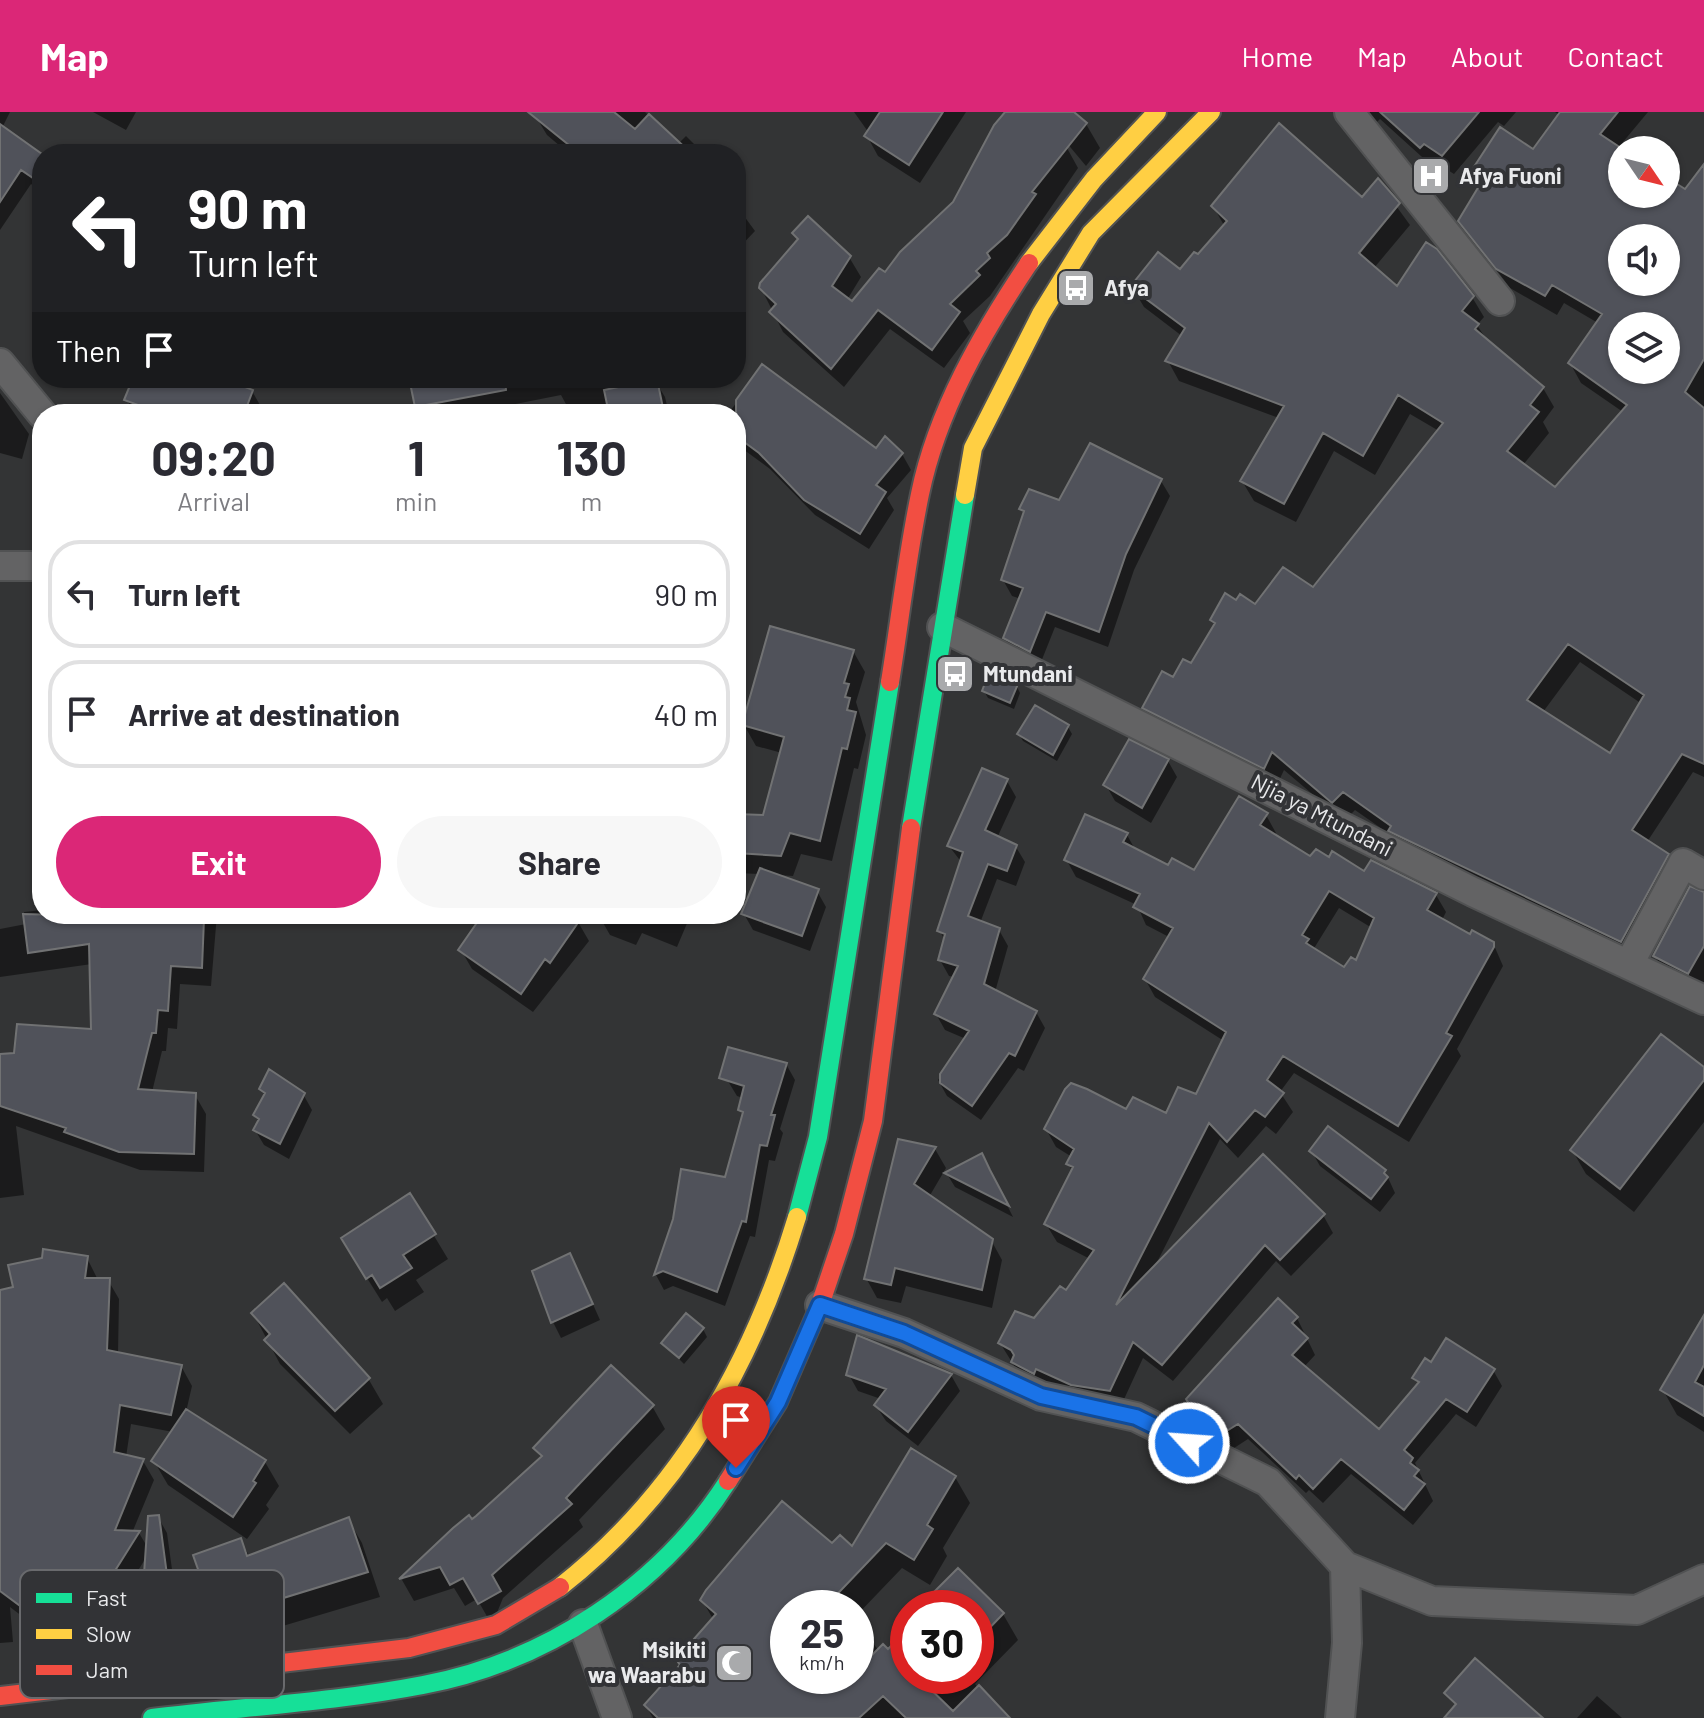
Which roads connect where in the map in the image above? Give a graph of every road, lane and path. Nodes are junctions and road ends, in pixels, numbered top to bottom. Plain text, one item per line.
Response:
1 (1157, 112) edge
2 (1211, 112) edge
3 (1349, 112) edge
4 (1500, 301) dead end
5 (0, 363) edge
6 (34, 404) edge
7 (0, 566) edge
8 (32, 566) edge
9 (942, 627) junction
10 (1704, 875) edge
11 (1629, 964) junction
12 (1704, 1000) edge
13 (820, 1305) junction
14 (1345, 1566) junction
15 (1704, 1579) edge
16 (583, 1624) junction
17 (284, 1663) edge
18 (20, 1694) edge
19 (0, 1696) edge
20 (152, 1718) edge
21 (617, 1718) edge
22 (1340, 1718) edge

1 - 17 main road
2 - 9 main road
3 - 4 street
5 - 6 street
7 - 8 street
9 - 11 street, Njia ya Mtundani
9 - 13 main road
10 - 11 street
11 - 12 street, Njia ya Mtundani
13 - 14 street
13 - 16 main road
14 - 15 street
14 - 22 street
16 - 20 main road
16 - 21 street
18 - 19 main road

